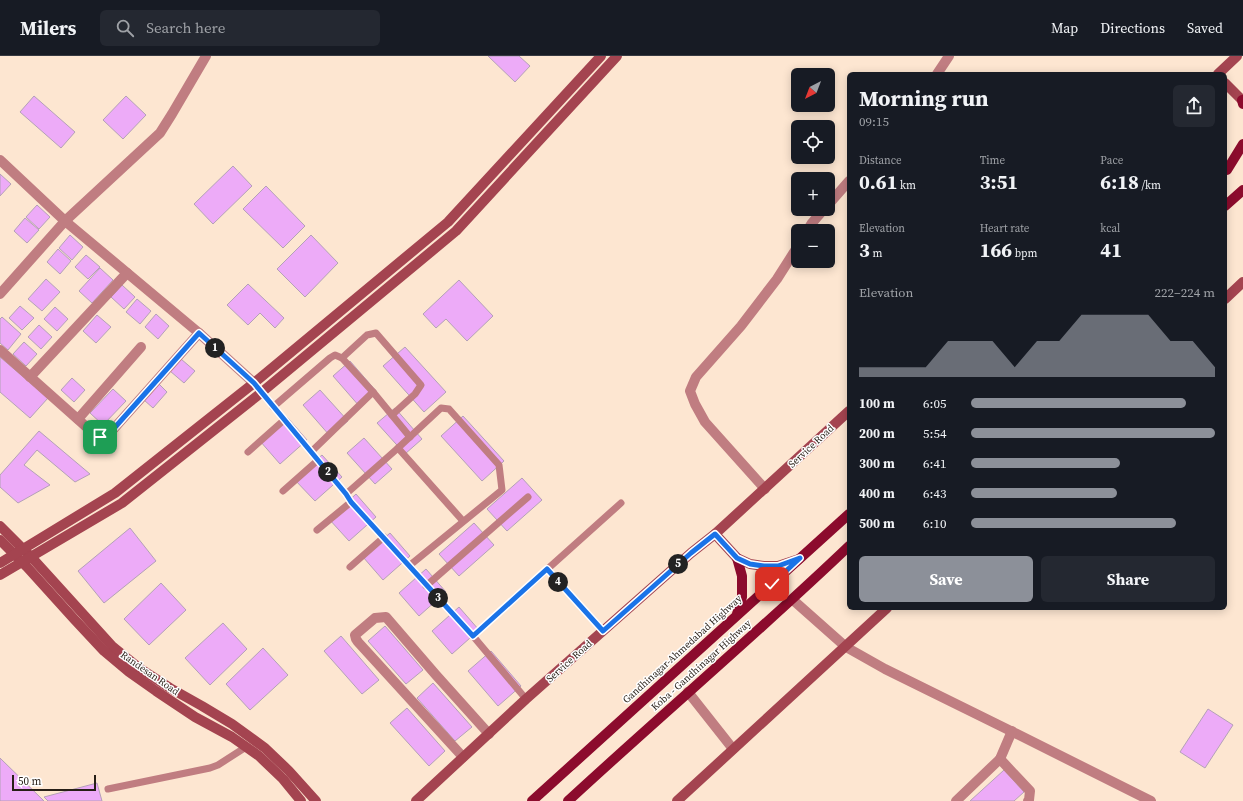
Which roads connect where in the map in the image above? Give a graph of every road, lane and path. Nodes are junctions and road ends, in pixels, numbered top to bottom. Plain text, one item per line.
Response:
1 (206, 56) edge
2 (601, 56) edge
3 (617, 56) edge
4 (949, 56) edge
5 (1238, 56) edge
6 (938, 72) edge
7 (1220, 72) edge
8 (1227, 85) edge
9 (1243, 102) edge
10 (1243, 144) edge
11 (1243, 155) edge
12 (0, 160) edge
13 (1227, 168) edge
14 (1227, 169) edge
15 (847, 183) edge
16 (1243, 190) edge
17 (835, 197) edge
18 (1227, 204) edge
19 (818, 216) edge
20 (65, 221) junction
21 (811, 224) edge
22 (791, 258) edge
23 (127, 273) junction
24 (1243, 282) edge
25 (0, 294) edge
26 (1227, 297) edge
27 (199, 333) junction
28 (141, 347) dead end
29 (0, 350) edge
30 (342, 358) junction
31 (30, 376) junction
32 (254, 383) junction
33 (262, 392) junction
34 (373, 392) junction
35 (274, 407) junction
36 (847, 413) edge
37 (392, 415) junction
38 (78, 419) junction
39 (284, 420) junction
40 (410, 437) junction
41 (398, 448) junction
42 (248, 452) dead end
43 (311, 452) junction
44 (318, 460) junction
45 (765, 489) junction
46 (283, 491) dead end
47 (346, 494) junction
48 (528, 497) dead end
49 (351, 502) junction
50 (621, 503) dead end
51 (847, 516) edge
52 (463, 521) junction
53 (0, 526) edge
54 (317, 530) dead end
55 (715, 534) junction
56 (384, 537) junction
57 (0, 540) edge
58 (847, 548) edge
59 (22, 556) junction
60 (737, 558) junction
61 (800, 558) junction
62 (0, 563) edge
63 (410, 566) junction
64 (350, 567) dead end
65 (547, 569) junction
66 (0, 575) edge
67 (426, 586) junction
68 (793, 600) junction
69 (885, 610) edge
70 (736, 616) junction
71 (603, 631) junction
72 (473, 636) junction
73 (846, 647) junction
74 (688, 692) junction
75 (526, 699) junction
76 (1012, 731) junction
77 (489, 734) junction
78 (246, 747) junction
79 (733, 749) junction
80 (463, 757) junction
81 (1000, 759) junction
82 (108, 789) dead end
83 (301, 801) edge
84 (316, 801) edge
85 (416, 801) edge
86 (532, 801) edge
87 (568, 801) edge
88 (677, 801) edge
89 (956, 801) edge
90 (1028, 801) edge
91 (1151, 801) edge

1 - 20 street
2 - 32 street
3 - 33 street
4 - 6 street
5 - 7 street
8 - 9 street
10 - 13 main road
11 - 14 main road
12 - 20 street
15 - 17 street
16 - 18 main road
19 - 21 street
20 - 23 street
20 - 25 street
22 - 45 street
23 - 27 street
23 - 31 street
24 - 26 street
27 - 32 street
27 - 38 street
28 - 38 street
29 - 31 street
30 - 34 lane
30 - 35 lane
30 - 37 lane
31 - 38 street
32 - 33 lane
32 - 59 street
33 - 35 lane
33 - 59 street
34 - 37 lane
34 - 43 lane
35 - 39 lane
36 - 45 street, Service Road
37 - 40 lane
39 - 42 lane
39 - 43 lane
40 - 41 lane
40 - 52 lane
41 - 47 lane
41 - 52 lane
43 - 44 lane
44 - 46 lane
44 - 47 lane
45 - 55 street, Service Road
47 - 49 lane
48 - 67 lane
49 - 54 lane
49 - 56 lane
50 - 65 lane
51 - 61 main road, Gandhinagar-Ahmedabad Highway
52 - 63 lane
53 - 59 street, Randesan Road
55 - 60 street
55 - 71 street, Service Road
56 - 63 lane
56 - 64 lane
57 - 59 street, Randesan Road
58 - 68 main road, Koba - Gandhinagar Highway
59 - 62 street
59 - 66 street
59 - 78 street, Randesan Road
59 - 84 street, Randesan Road
60 - 61 street
60 - 70 main road
61 - 70 main road, Gandhinagar-Ahmedabad Highway
63 - 67 lane
65 - 71 lane
65 - 72 lane
67 - 72 lane
68 - 73 street
68 - 74 main road, Koba - Gandhinagar Highway
69 - 73 street
70 - 86 main road, Gandhinagar-Ahmedabad Highway
71 - 75 street, Service Road
72 - 75 lane
73 - 76 street
73 - 79 street
74 - 79 street
74 - 87 main road, Koba - Gandhinagar Highway
75 - 77 street, Service Road
76 - 81 street
76 - 91 street
77 - 80 street, Service Road
77 - 80 street
78 - 82 lane
78 - 83 street, Randesan Road
79 - 88 street
80 - 85 street, Service Road
81 - 89 street
81 - 90 street

